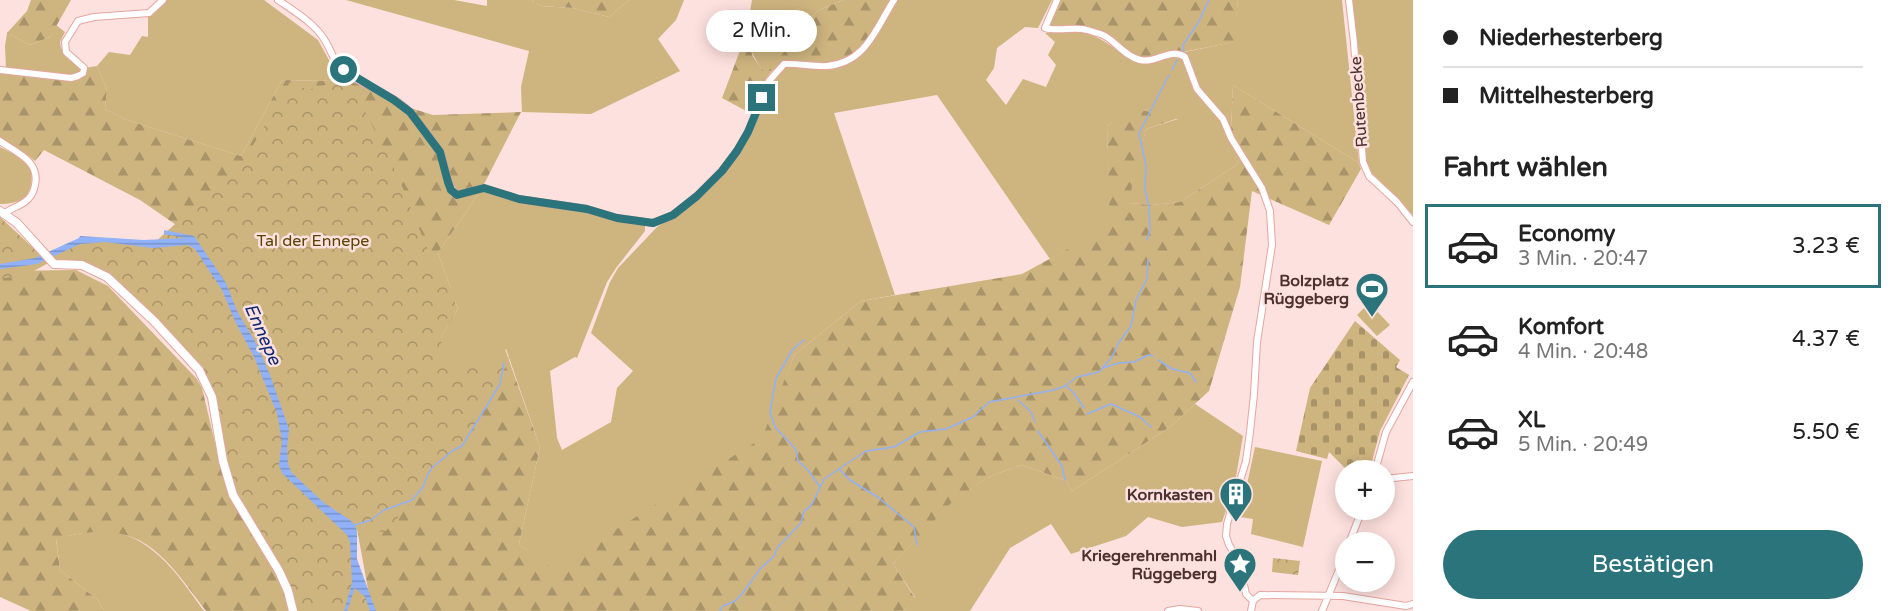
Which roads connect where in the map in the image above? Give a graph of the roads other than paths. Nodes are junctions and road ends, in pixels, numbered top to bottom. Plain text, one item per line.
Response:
1 (163, 0) edge
2 (278, 0) edge
3 (894, 0) edge
4 (1057, 0) edge
5 (1349, 0) edge
6 (0, 70) edge
7 (0, 141) edge
8 (2, 212) edge
9 (1413, 222) edge
10 (1413, 382) edge
11 (1379, 460) edge
12 (1413, 476) edge
13 (1395, 477) edge
14 (1335, 580) edge
15 (1329, 595) junction
16 (1253, 601) junction
17 (1413, 603) edge
18 (293, 611) edge
19 (1168, 611) edge
20 (1198, 611) edge
21 (1251, 611) edge
22 (1322, 611) edge

1 - 6 street
2 - 3 street
4 - 16 street
5 - 9 street, Rutenbecke
7 - 8 street
8 - 18 street
10 - 11 street
12 - 13 street
14 - 15 street
15 - 16 street
15 - 17 street
15 - 22 street
16 - 21 street
19 - 20 street

